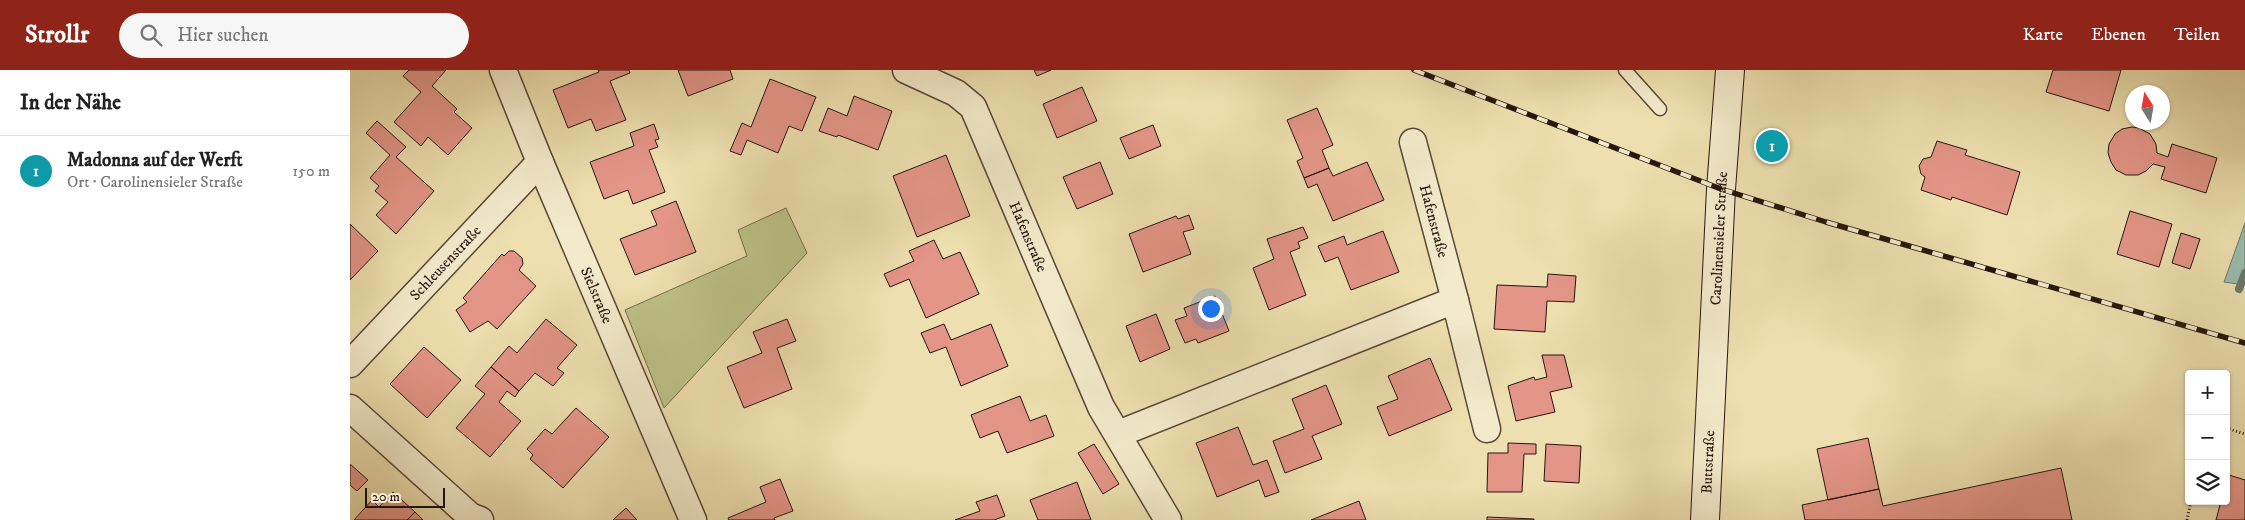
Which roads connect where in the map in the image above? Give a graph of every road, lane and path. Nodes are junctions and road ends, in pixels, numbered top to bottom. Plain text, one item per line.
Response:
1 (503, 70) edge
2 (906, 70) edge
3 (1625, 70) edge
4 (1730, 70) edge
5 (1660, 109) dead end
6 (1413, 142) dead end
7 (540, 162) junction
8 (1455, 300) junction
9 (350, 364) edge
10 (1711, 406) joint
11 (350, 408) edge
12 (1487, 429) dead end
13 (2230, 429) edge
14 (1118, 434) junction
15 (2245, 434) edge
16 (2190, 505) edge
17 (480, 520) edge
18 (693, 520) edge
19 (1168, 520) edge
20 (1705, 520) edge
21 (2187, 520) edge

1 - 7 street, Sielstraße
2 - 14 street, Hafenstraße
3 - 5 lane
4 - 10 street, Carolinensieler Straße
6 - 8 street, Hafenstraße
7 - 9 street, Schleusenstraße
7 - 18 street, Sielstraße
8 - 12 street, Hafenstraße
8 - 14 street
10 - 20 street, Buttstraße
11 - 17 street
13 - 15 path
14 - 19 street, Hafenstraße
16 - 21 path

